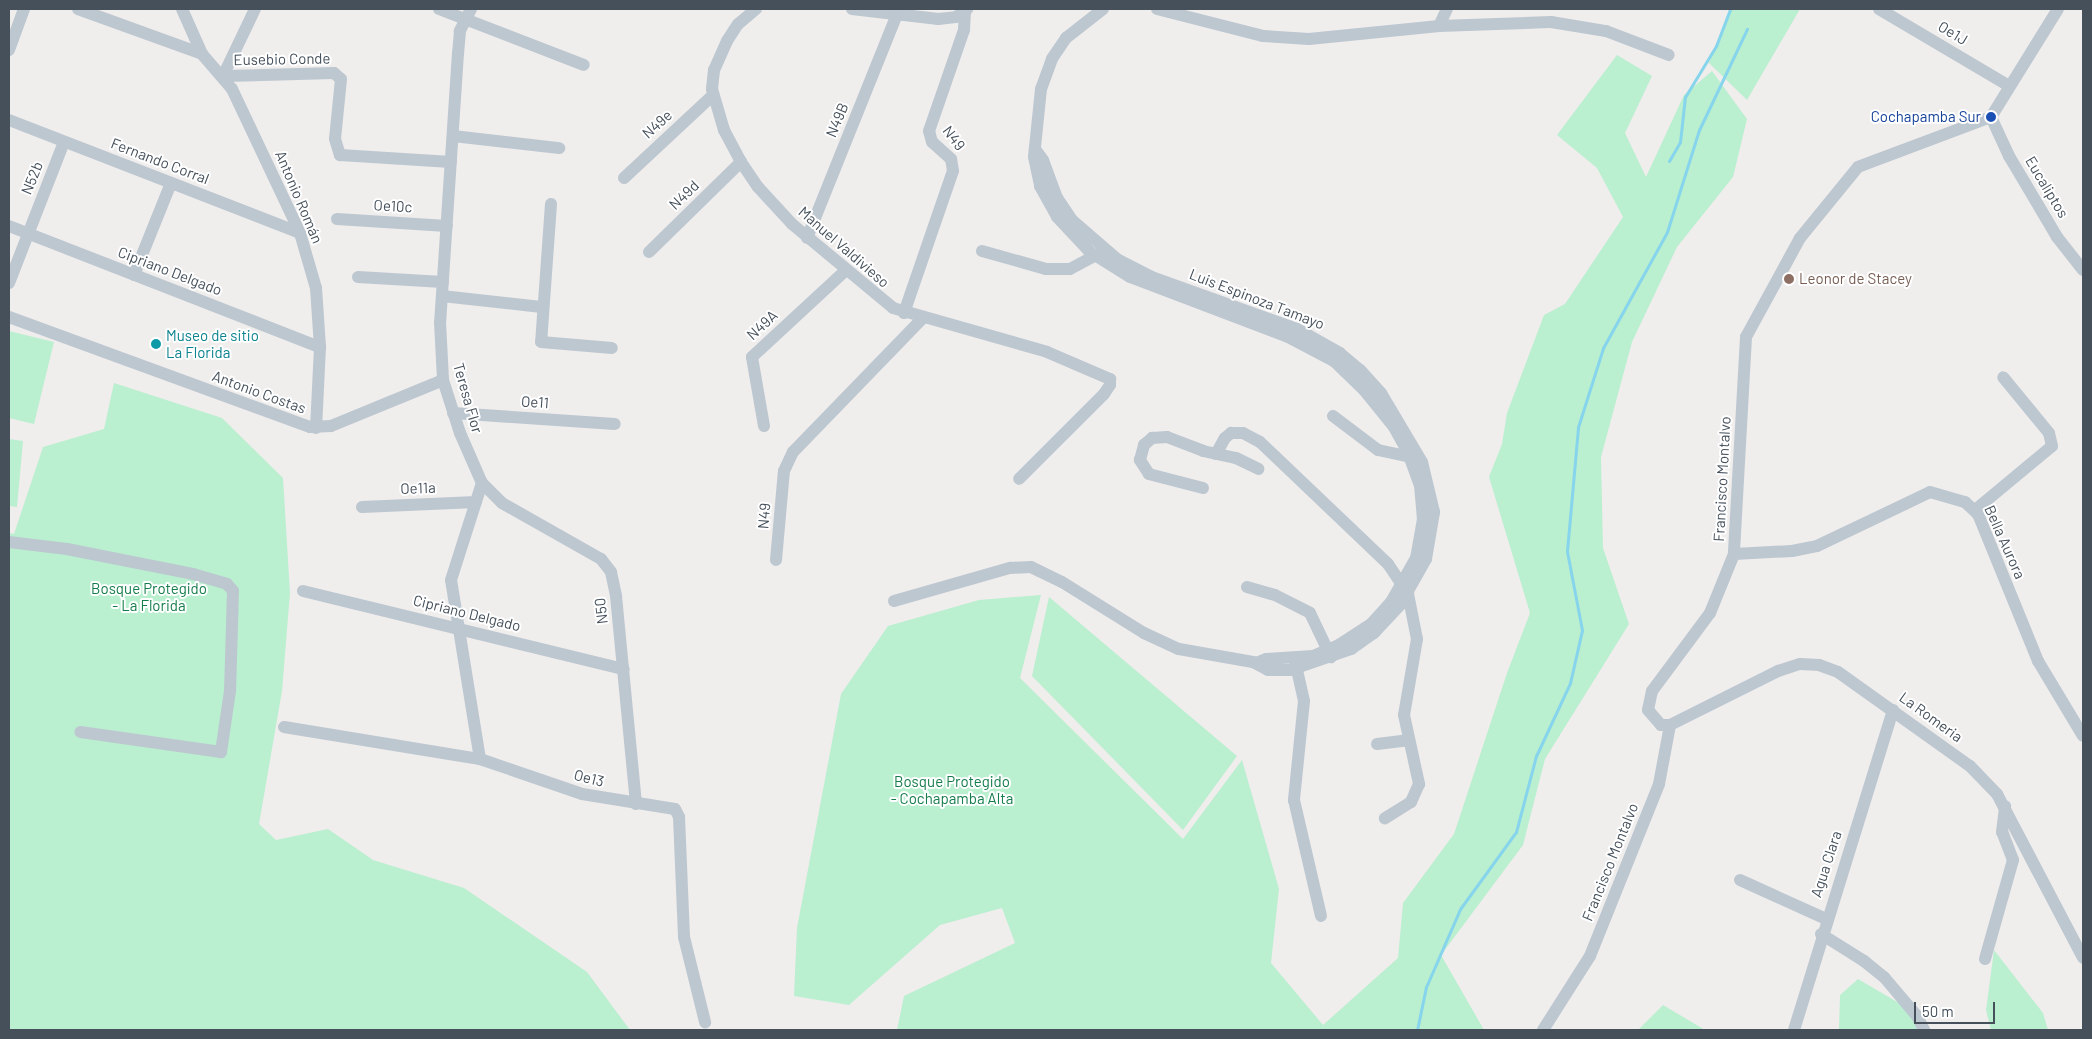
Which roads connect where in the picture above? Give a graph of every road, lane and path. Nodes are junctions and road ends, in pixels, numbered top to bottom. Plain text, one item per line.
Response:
1 (24, 9) edge
2 (78, 9) edge
3 (182, 9) edge
4 (255, 9) edge
5 (438, 9) edge
6 (756, 9) edge
7 (852, 9) edge
8 (1103, 9) edge
9 (1157, 9) edge
10 (1447, 9) edge
11 (1879, 9) edge
12 (2058, 9) edge
13 (966, 10) edge
14 (468, 14) edge
15 (897, 14) junction
16 (1439, 26) junction
17 (9, 50) edge
18 (202, 54) junction
19 (1669, 55) dead end
20 (584, 65) dead end
21 (223, 76) junction
22 (2009, 86) junction
23 (713, 96) junction
24 (1991, 117) junction
25 (9, 120) edge
26 (453, 136) junction
27 (64, 142) junction
28 (559, 148) dead end
29 (1035, 149) junction
30 (451, 162) junction
31 (741, 162) junction
32 (624, 178) dead end
33 (171, 183) junction
34 (551, 204) dead end
35 (337, 220) dead end
36 (9, 226) edge
37 (447, 226) junction
38 (300, 233) junction
39 (27, 234) junction
40 (807, 238) junction
41 (982, 250) dead end
42 (649, 252) dead end
43 (1094, 256) junction
44 (846, 270) junction
45 (2083, 270) edge
46 (134, 275) junction
47 (358, 277) dead end
48 (443, 282) junction
49 (9, 284) edge
50 (442, 296) junction
51 (541, 306) junction
52 (1229, 310) junction
53 (904, 313) junction
54 (9, 317) edge
55 (922, 318) junction
56 (320, 347) junction
57 (612, 348) dead end
58 (2003, 377) dead end
59 (443, 380) junction
60 (453, 413) junction
61 (1333, 416) dead end
62 (615, 424) dead end
63 (764, 426) dead end
64 (316, 428) junction
65 (1216, 454) junction
66 (1416, 458) junction
67 (1259, 469) dead end
68 (1019, 479) dead end
69 (482, 483) junction
70 (1203, 488) dead end
71 (476, 502) junction
72 (362, 506) dead end
73 (1975, 510) junction
74 (9, 542) edge
75 (1734, 554) junction
76 (776, 560) dead end
77 (1247, 587) dead end
78 (1405, 589) junction
79 (303, 591) dead end
80 (894, 601) dead end
81 (459, 628) junction
82 (1330, 654) junction
83 (1296, 664) junction
84 (624, 669) junction
85 (1893, 710) junction
86 (1670, 725) junction
87 (284, 727) dead end
88 (80, 732) dead end
89 (2083, 736) edge
90 (1408, 740) junction
91 (1377, 744) dead end
92 (480, 759) junction
93 (636, 804) junction
94 (2005, 806) junction
95 (1385, 818) dead end
96 (1740, 880) dead end
97 (1320, 916) dead end
98 (1826, 919) junction
99 (1821, 934) junction
100 (2083, 958) edge
101 (1985, 959) dead end
102 (705, 1022) dead end
103 (1543, 1030) edge
104 (1794, 1030) edge
105 (1924, 1030) edge

1 - 17 street
2 - 18 street, Eusebio Conde
3 - 18 street
4 - 21 street
5 - 14 street
6 - 23 street, Manuel Valdivieso
7 - 15 street
8 - 29 street, Luis Espinoza Tamayo
9 - 16 street
10 - 16 street
11 - 22 street, Oe1J
12 - 22 street
13 - 15 street
13 - 53 street, N49
14 - 20 street
14 - 26 street, Teresa Flor
15 - 40 street, N49B
16 - 19 street
18 - 21 street, Eusebio Conde
21 - 30 street, Eusebio Conde
21 - 38 street, Antonio Román
22 - 24 street
23 - 31 street, Manuel Valdivieso
23 - 32 street, N49e
24 - 45 street, Eucaliptos
24 - 75 street, Francisco Montalvo
25 - 27 street, Fernando Corral
26 - 28 street
26 - 30 street, Teresa Flor
27 - 33 street, Fernando Corral
27 - 39 street, N52b
29 - 43 street, Luis Espinoza Tamayo
29 - 52 street, Luis Espinoza Tamayo
30 - 37 street, Teresa Flor
31 - 40 street, Manuel Valdivieso
31 - 42 street, N49d
33 - 38 street, Fernando Corral
33 - 46 street
34 - 51 street
35 - 37 street, Oe10c
36 - 39 street, Cipriano Delgado
37 - 48 street, Teresa Flor
38 - 56 street, Antonio Román
39 - 46 street, Cipriano Delgado
39 - 49 street, N52b
40 - 44 street, Manuel Valdivieso
41 - 43 street
43 - 52 street, Luis Espinoza Tamayo
44 - 53 street, Manuel Valdivieso
44 - 63 street, N49A
46 - 56 street, Cipriano Delgado
47 - 48 street
48 - 50 street, Teresa Flor
50 - 51 street
50 - 59 street, Teresa Flor
51 - 57 street
52 - 66 street, Luis Espinoza Tamayo
53 - 55 street, Manuel Valdivieso
54 - 64 street, Antonio Costas
55 - 68 street, Manuel Valdivieso
55 - 76 street, N49
56 - 64 street, Antonio Román
58 - 73 street
59 - 60 street, Teresa Flor
59 - 64 street, Antonio Costas
60 - 62 street, Oe11
60 - 69 street, Teresa Flor
61 - 66 street
65 - 67 street
65 - 70 street
65 - 78 street
66 - 78 street, Luis Espinoza Tamayo
69 - 71 street
69 - 84 street, N50
71 - 72 street, Oe11a
71 - 81 street
73 - 75 street, Bella Aurora
73 - 89 street, Bella Aurora
74 - 88 street
75 - 86 street, Francisco Montalvo
77 - 82 street
78 - 82 street, Luis Espinoza Tamayo
78 - 90 street
79 - 81 street, Cipriano Delgado
80 - 83 street, Luis Espinoza Tamayo
81 - 84 street, Cipriano Delgado
81 - 92 street
82 - 83 street, Luis Espinoza Tamayo
83 - 97 street
84 - 93 street, N50
85 - 86 street, La Romeria
85 - 94 street, La Romeria
85 - 98 street, Agua Clara
86 - 103 street, Francisco Montalvo
87 - 92 street, Oe13
90 - 91 street
90 - 95 street
92 - 93 street, Oe13
93 - 102 street, Oe13
94 - 100 street, La Romeria
94 - 101 street
96 - 98 street
98 - 99 street, Agua Clara
99 - 104 street, Agua Clara
99 - 105 street

